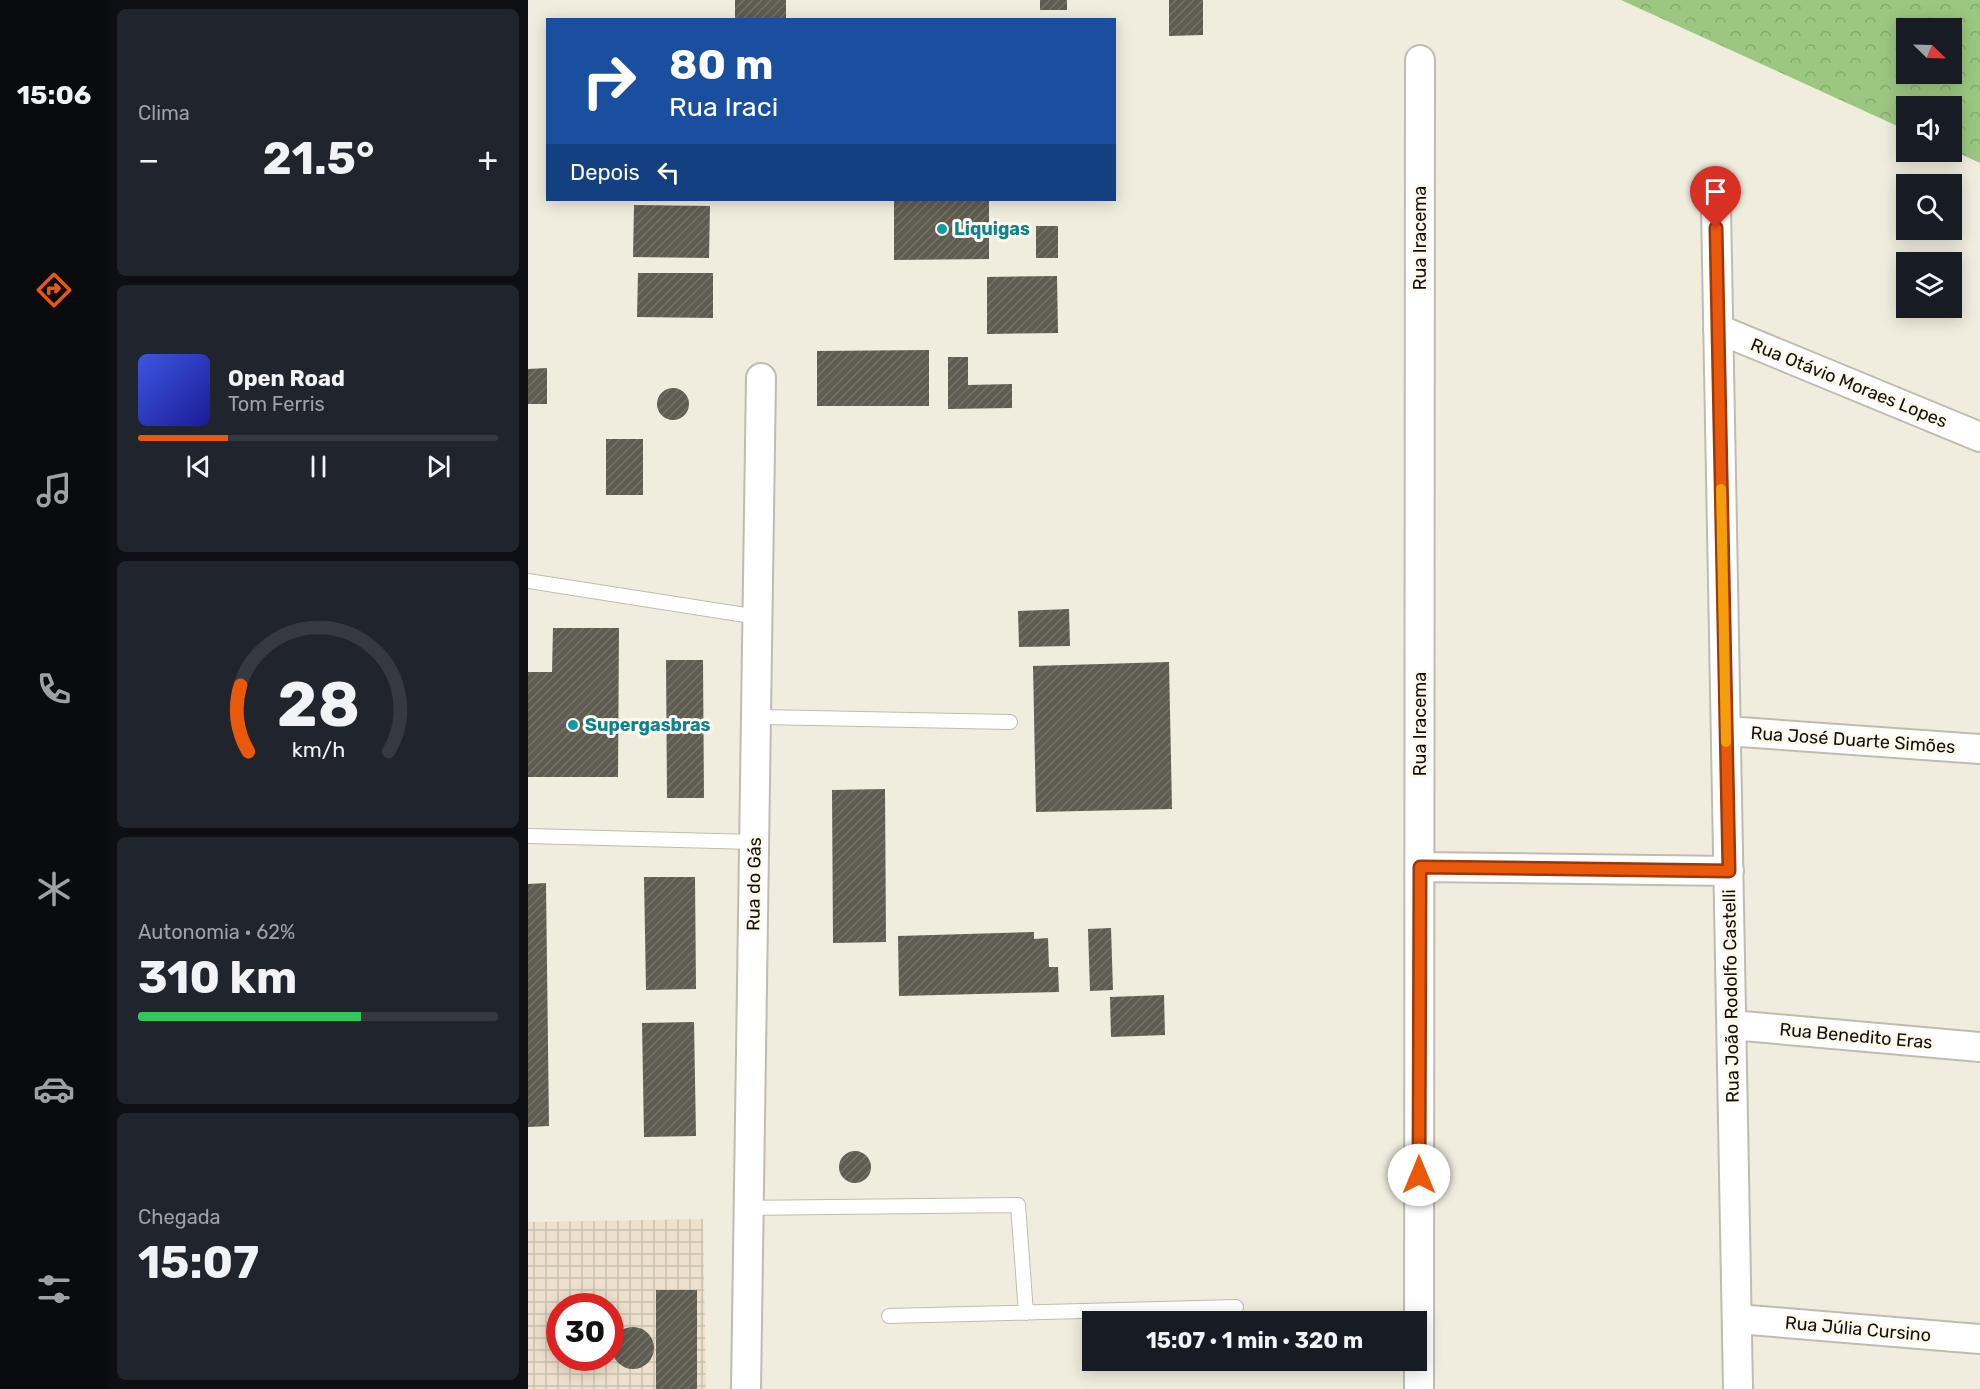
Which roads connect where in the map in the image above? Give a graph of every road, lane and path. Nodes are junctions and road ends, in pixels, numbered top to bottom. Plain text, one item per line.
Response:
1 (1420, 60) dead end
2 (1716, 207) dead end
3 (1718, 329) junction
4 (761, 378) dead end
5 (1980, 436) edge
6 (528, 581) edge
7 (758, 617) junction
8 (756, 717) junction
9 (1010, 722) dead end
10 (1726, 731) junction
11 (1980, 749) edge
12 (528, 836) edge
13 (754, 842) junction
14 (1420, 867) junction
15 (1729, 871) junction
16 (1732, 1025) junction
17 (1980, 1047) edge
18 (749, 1208) junction
19 (1236, 1307) dead end
20 (1026, 1313) junction
21 (889, 1316) dead end
22 (1737, 1319) junction
23 (1980, 1339) edge
24 (746, 1389) edge
25 (1419, 1389) edge
26 (1738, 1389) edge

1 - 14 street, Rua Iracema
2 - 3 street, Rua João Rodolfo Castelli
3 - 5 street, Rua Otávio Moraes Lopes
3 - 10 street, Rua João Rodolfo Castelli
4 - 7 street, Rua do Gás
6 - 7 lane
7 - 8 street, Rua do Gás
8 - 9 lane
8 - 13 street, Rua do Gás
10 - 11 street, Rua José Duarte Simões
10 - 15 street, Rua João Rodolfo Castelli
12 - 13 lane
13 - 18 street, Rua do Gás
14 - 15 street
14 - 25 street, Rua Iracema
15 - 16 street, Rua João Rodolfo Castelli
16 - 17 street, Rua Benedito Eras
16 - 22 street, Rua João Rodolfo Castelli
18 - 20 lane
18 - 24 street, Rua do Gás
19 - 20 lane
20 - 21 lane
22 - 23 street, Rua Júlia Cursino
22 - 26 street, Rua João Rodolfo Castelli

